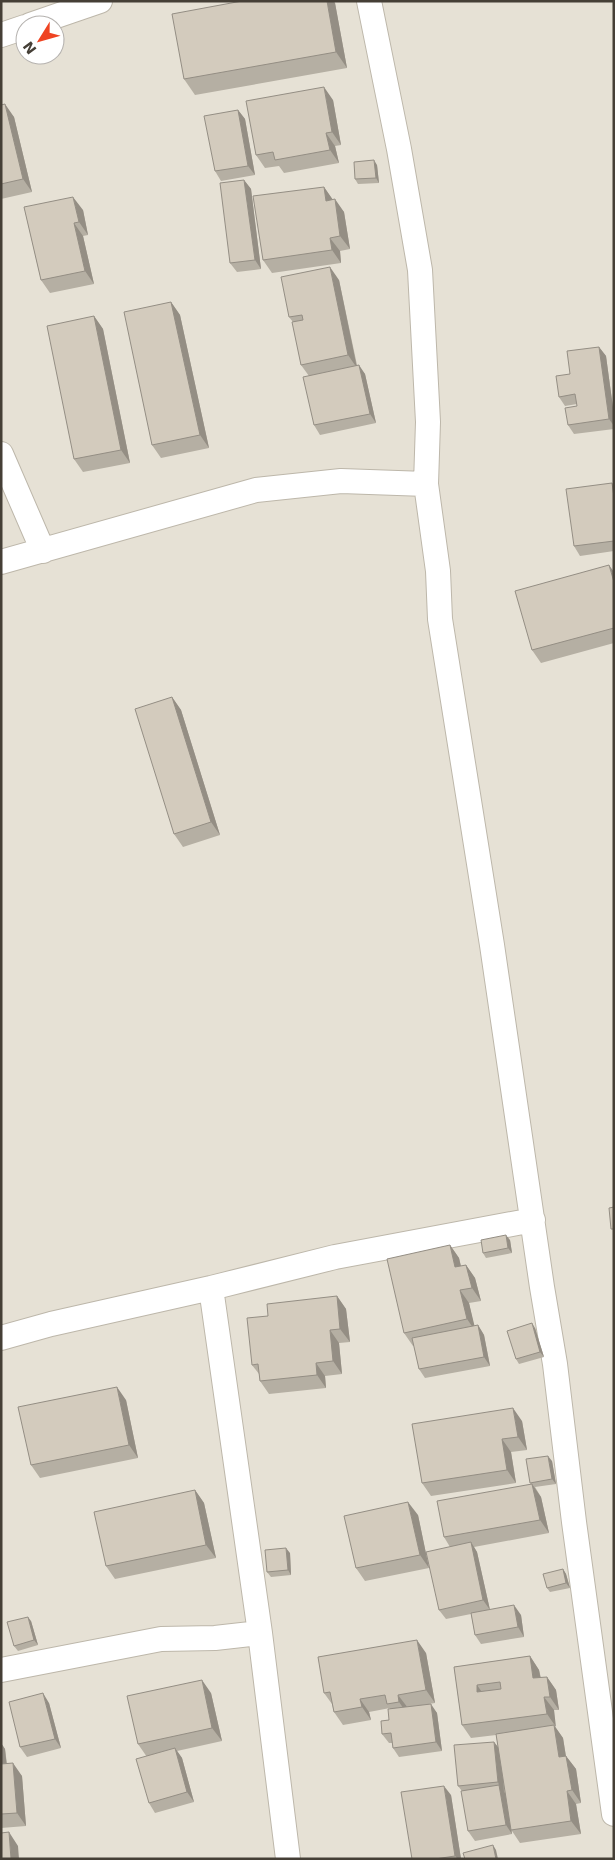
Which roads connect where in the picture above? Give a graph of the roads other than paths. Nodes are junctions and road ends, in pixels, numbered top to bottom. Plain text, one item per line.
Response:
1 (100, 1) edge
2 (369, 2) edge
3 (59, 15) edge
4 (15, 30) edge
5 (1, 35) edge
6 (1, 454) edge
7 (426, 484) junction
8 (43, 551) junction
9 (1, 562) edge
10 (533, 1220) junction
11 (212, 1288) junction
12 (1, 1338) edge
13 (260, 1633) junction
14 (1, 1670) edge
15 (614, 1814) edge
16 (288, 1859) edge

1 - 3 street
2 - 7 street
4 - 5 street
6 - 8 street
7 - 8 street
7 - 10 street
8 - 9 street
10 - 11 street
10 - 15 street
11 - 12 street
11 - 13 street
13 - 14 street
13 - 16 street

